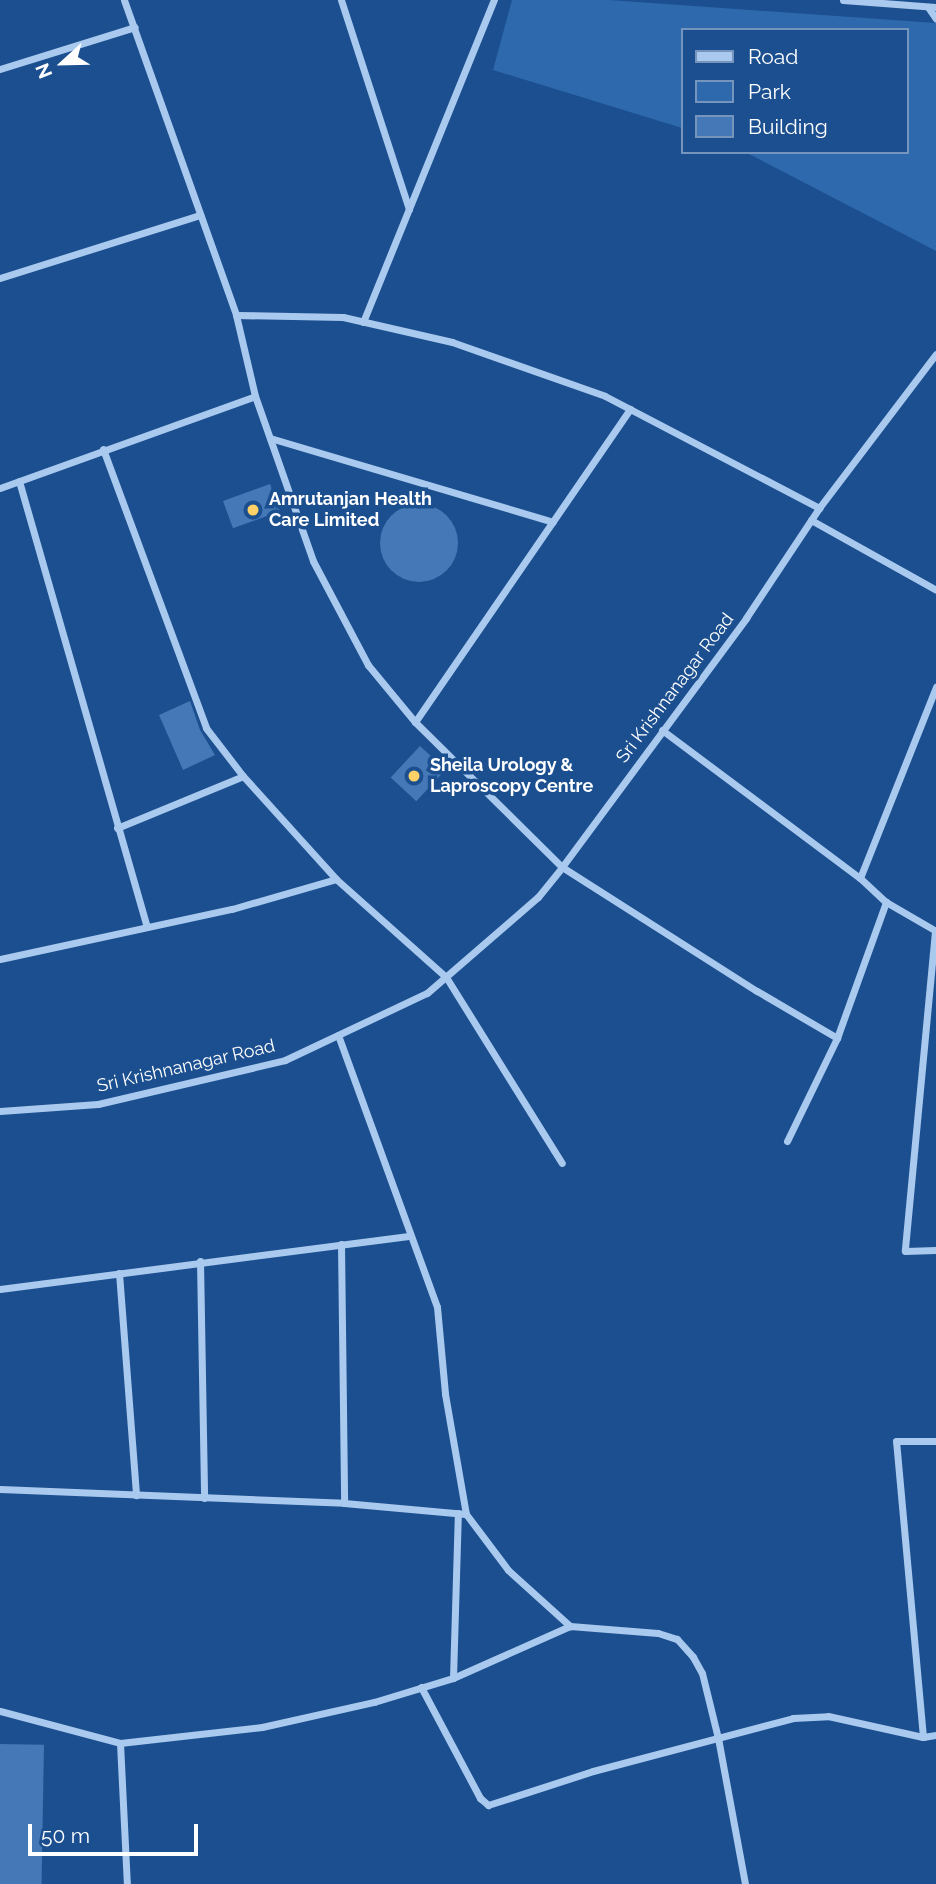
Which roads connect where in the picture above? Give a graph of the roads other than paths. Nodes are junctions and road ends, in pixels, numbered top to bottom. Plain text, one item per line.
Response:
1 (124, 0) edge
2 (341, 0) edge
3 (495, 0) edge
4 (843, 0) edge
5 (932, 7) edge
6 (936, 19) edge
7 (135, 27) junction
8 (0, 69) edge
9 (409, 210) junction
10 (200, 215) junction
11 (0, 278) edge
12 (236, 315) junction
13 (363, 322) junction
14 (936, 354) edge
15 (255, 396) junction
16 (630, 409) junction
17 (270, 438) junction
18 (103, 449) junction
19 (19, 481) junction
20 (0, 488) edge
21 (819, 508) junction
22 (811, 520) junction
23 (552, 522) junction
24 (936, 590) edge
25 (936, 687) edge
26 (415, 722) junction
27 (662, 730) junction
28 (243, 776) junction
29 (117, 828) junction
30 (562, 867) junction
31 (860, 878) junction
32 (336, 879) junction
33 (886, 901) junction
34 (147, 926) junction
35 (936, 931) edge
36 (0, 959) edge
37 (446, 976) junction
38 (338, 1035) junction
39 (837, 1038) junction
40 (0, 1111) edge
41 (787, 1141) dead end
42 (562, 1163) dead end
43 (409, 1236) junction
44 (341, 1244) junction
45 (936, 1250) edge
46 (200, 1261) junction
47 (119, 1273) junction
48 (0, 1289) edge
49 (936, 1441) edge
50 (0, 1489) edge
51 (136, 1495) junction
52 (204, 1498) junction
53 (344, 1503) junction
54 (462, 1514) junction
55 (570, 1626) junction
56 (453, 1678) junction
57 (421, 1687) junction
58 (0, 1711) edge
59 (936, 1735) edge
60 (923, 1737) junction
61 (718, 1738) junction
62 (120, 1743) junction
63 (127, 1884) edge
64 (745, 1884) edge

1 - 7 street
2 - 9 street
3 - 9 street
4 - 5 street
5 - 6 street
7 - 8 street
7 - 10 street
9 - 13 street
10 - 11 street
10 - 12 street
12 - 13 street
12 - 15 street
13 - 16 street
14 - 21 street, Sri Krishnanagar Road
15 - 17 street
15 - 18 street
16 - 21 street
16 - 23 street
17 - 23 street
17 - 26 street
18 - 19 street
18 - 28 street
19 - 20 street
19 - 29 street
21 - 22 street, Sri Krishnanagar Road
22 - 24 street
22 - 27 street, Sri Krishnanagar Road
23 - 26 street
25 - 31 street
26 - 30 street
27 - 30 street, Sri Krishnanagar Road
27 - 31 street
28 - 29 street
28 - 32 street
29 - 34 street
30 - 37 street, Sri Krishnanagar Road
30 - 39 street
31 - 33 street
32 - 34 street
32 - 37 street
33 - 35 street
33 - 39 street
34 - 36 street
35 - 45 street
37 - 38 street, Sri Krishnanagar Road
37 - 42 street
38 - 40 street, Sri Krishnanagar Road
38 - 43 street
39 - 41 street
43 - 44 street
43 - 54 street
44 - 46 street
44 - 53 street
46 - 47 street
46 - 52 street
47 - 48 street
47 - 51 street
49 - 60 street
50 - 51 street
51 - 52 street
52 - 53 street
53 - 54 street
54 - 55 street
54 - 56 street
55 - 56 street
55 - 61 street
56 - 57 street
57 - 61 street
57 - 62 street
58 - 62 street
59 - 60 street
60 - 61 street
61 - 64 street
62 - 63 street

